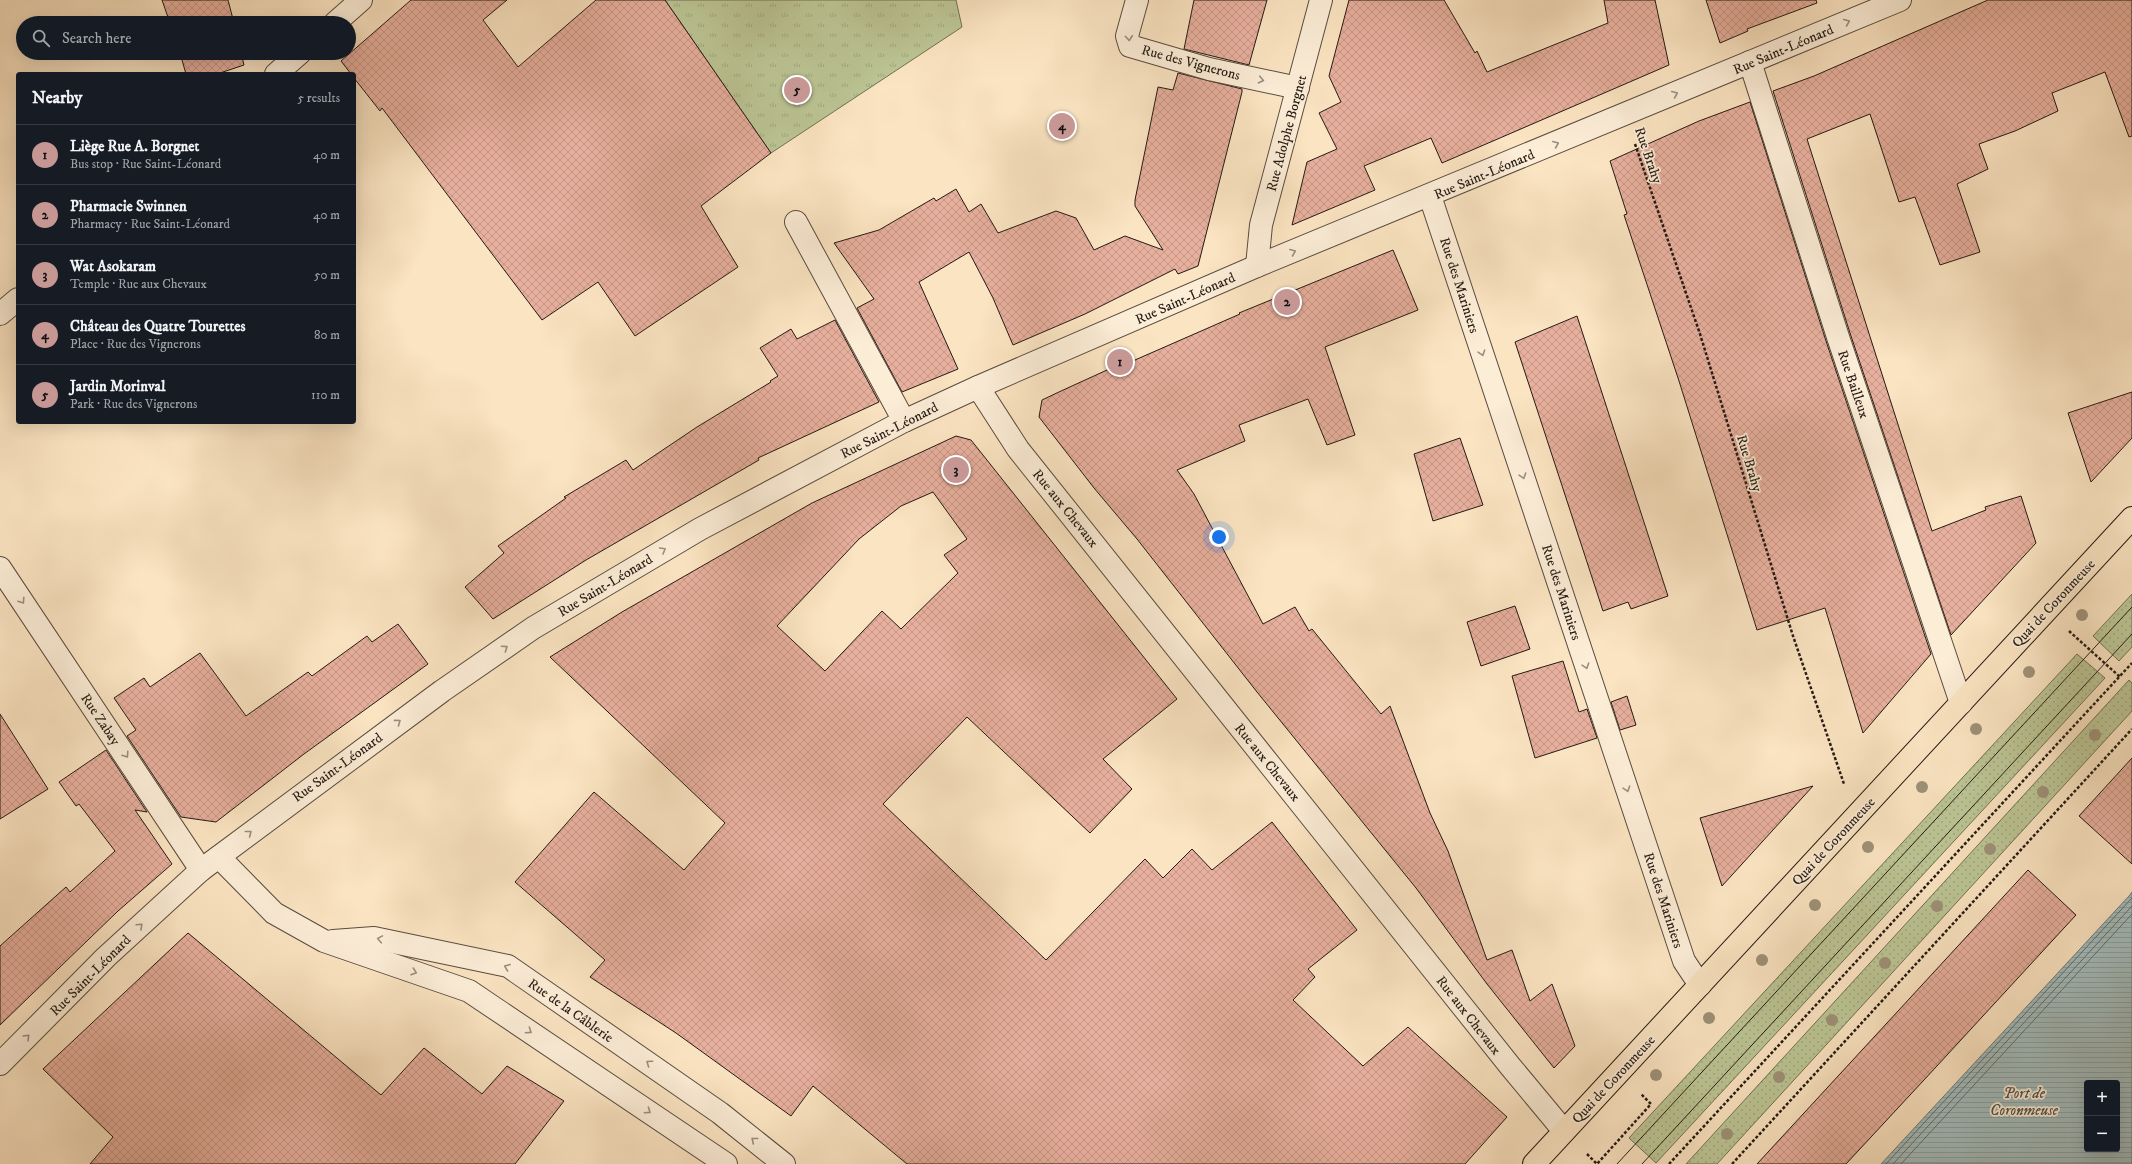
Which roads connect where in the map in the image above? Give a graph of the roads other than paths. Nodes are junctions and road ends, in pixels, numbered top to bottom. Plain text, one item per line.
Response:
1 (361, 0) edge
2 (1137, 0) edge
3 (1321, 0) edge
4 (1900, 0) edge
5 (343, 16) edge
6 (292, 60) edge
7 (1750, 62) junction
8 (278, 72) edge
9 (1298, 88) junction
10 (1430, 196) junction
11 (796, 222) dead end
12 (1257, 266) junction
13 (16, 301) edge
14 (0, 314) edge
15 (978, 387) junction
16 (904, 421) junction
17 (2132, 518) edge
18 (0, 568) edge
19 (1961, 703) junction
20 (219, 857) junction
21 (201, 870) junction
22 (324, 941) junction
23 (1700, 985) junction
24 (0, 1064) edge
25 (1564, 1131) junction
26 (726, 1164) edge
27 (784, 1164) edge
28 (1534, 1164) edge

1 - 5 street
2 -> 9 street, Rue des Vignerons
3 - 9 street, Rue Adolphe Borgnet
7 -> 4 street, Rue Saint-Léonard
6 - 8 street
10 -> 7 street, Rue Saint-Léonard
7 - 19 street, Rue Bailleux
9 - 12 street, Rue Adolphe Borgnet
12 -> 10 street, Rue Saint-Léonard
10 -> 23 street, Rue des Mariniers
11 - 16 street
12 - 15 street, Rue Saint-Léonard
13 - 14 street
15 - 16 street, Rue Saint-Léonard
15 - 25 street, Rue aux Chevaux
20 -> 16 street, Rue Saint-Léonard
17 - 19 main road, Quai de Coronmeuse
18 -> 21 street, Rue Zabay
19 - 23 main road, Quai de Coronmeuse
20 - 21 street, Rue Saint-Léonard
20 - 22 street
24 -> 21 street, Rue Saint-Léonard
22 -> 26 street
27 -> 22 street, Rue de la Câblerie
23 - 25 main road, Quai de Coronmeuse
25 - 28 main road, Quai de Coronmeuse

